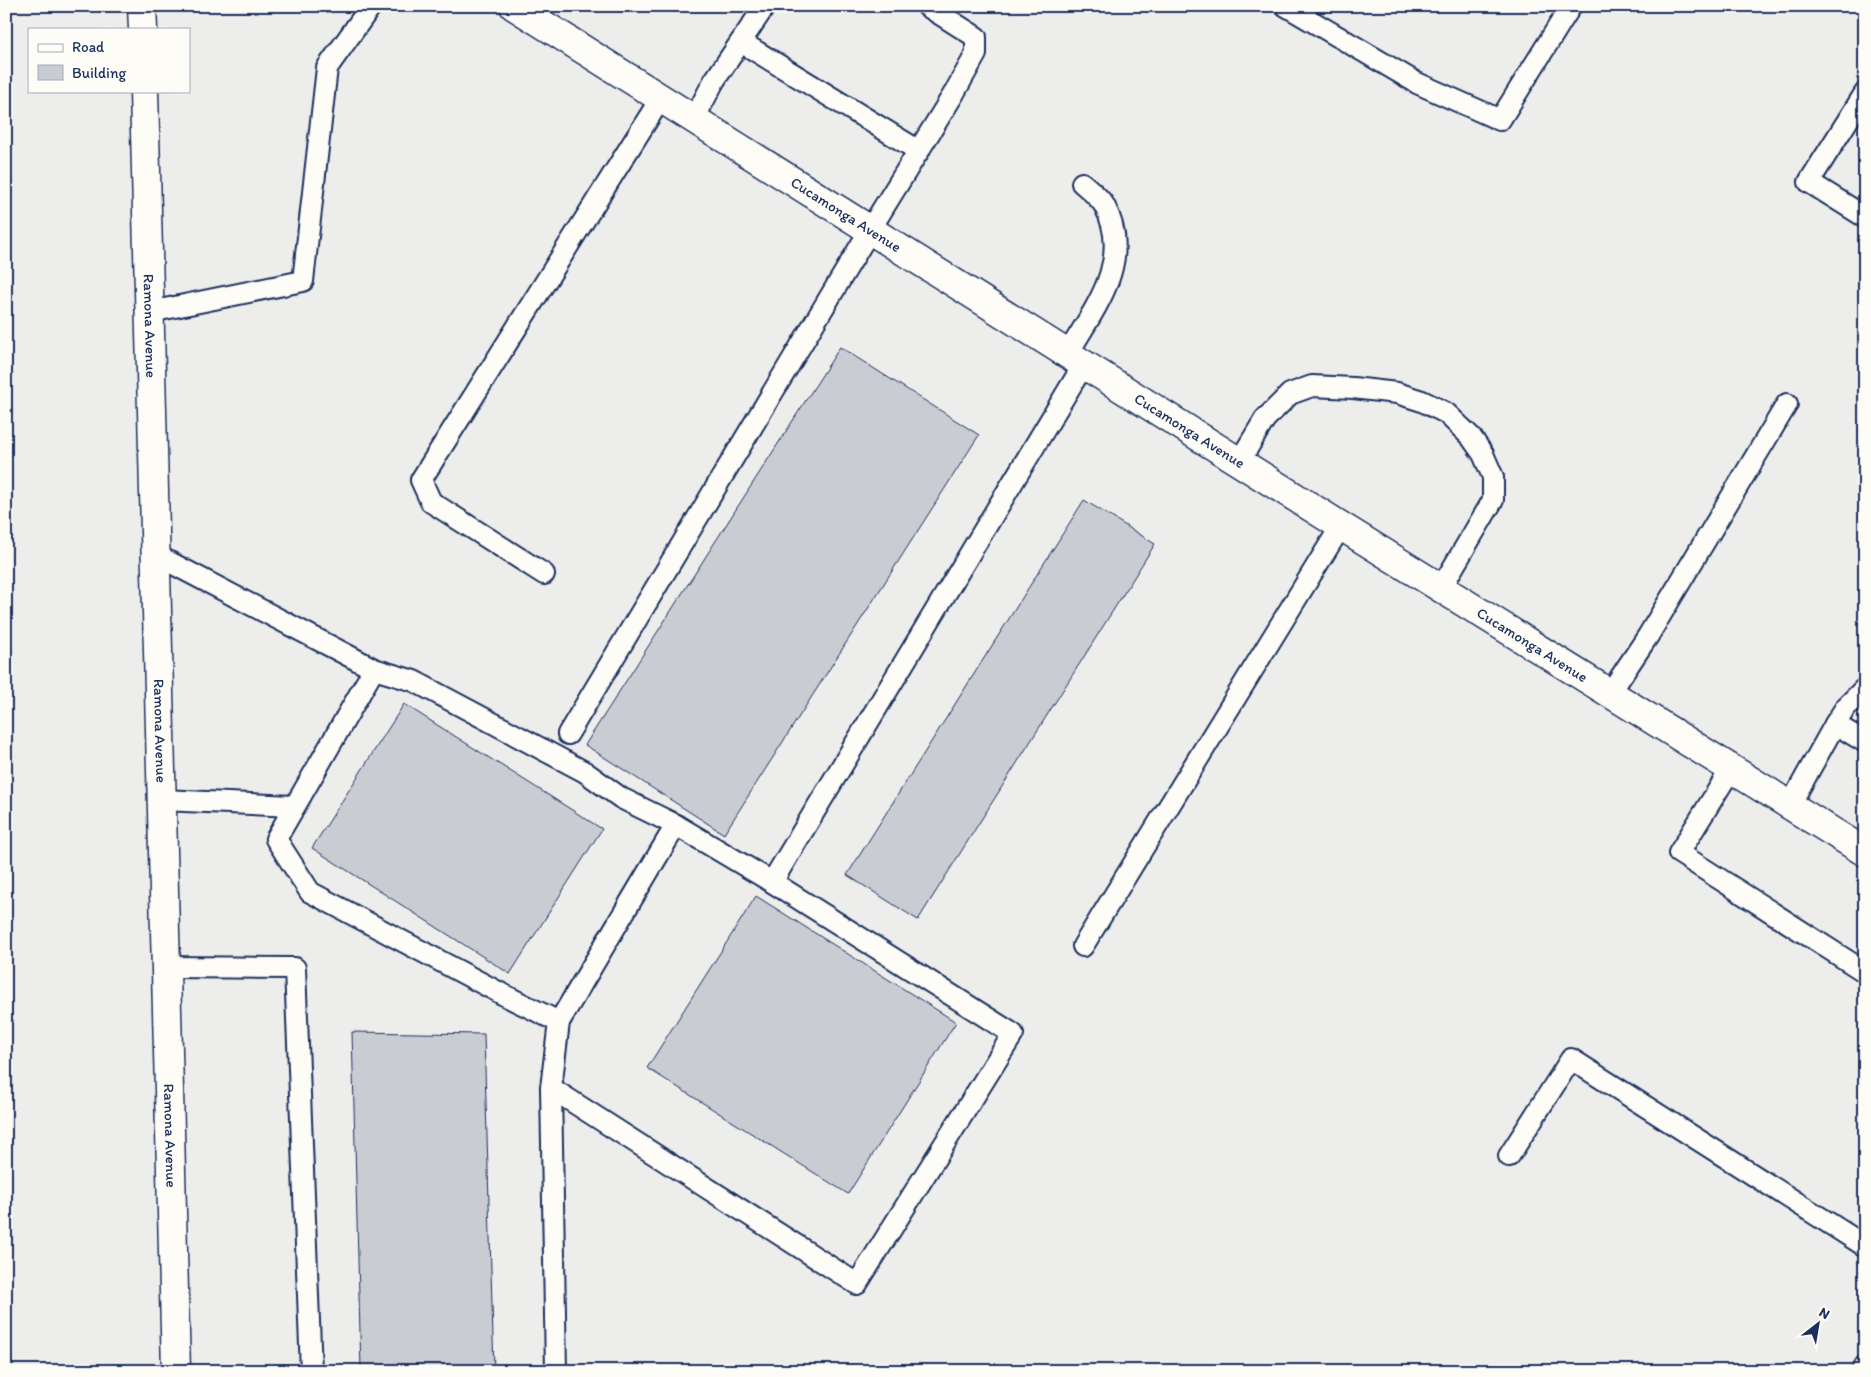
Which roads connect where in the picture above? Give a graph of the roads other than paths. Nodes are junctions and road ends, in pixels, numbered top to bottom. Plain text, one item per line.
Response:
1 (142, 6) edge
2 (371, 6) edge
3 (514, 6) edge
4 (765, 6) edge
5 (927, 6) edge
6 (1286, 6) edge
7 (1571, 6) edge
8 (143, 28) edge
9 (741, 42) junction
10 (144, 92) edge
11 (1865, 93) edge
12 (661, 98) junction
13 (694, 119) junction
14 (919, 151) junction
15 (1082, 183) dead end
16 (1865, 217) edge
17 (870, 230) junction
18 (150, 312) junction
19 (1076, 359) junction
20 (1786, 404) dead end
21 (1239, 462) junction
22 (1341, 526) junction
23 (156, 555) junction
24 (544, 574) dead end
25 (1441, 588) junction
26 (374, 669) junction
27 (1865, 688) edge
28 (1610, 693) junction
29 (1835, 724) junction
30 (568, 734) dead end
31 (1865, 742) edge
32 (1731, 768) junction
33 (162, 800) junction
34 (1790, 805) junction
35 (294, 806) junction
36 (676, 825) junction
37 (1865, 852) edge
38 (772, 882) junction
39 (1083, 946) dead end
40 (166, 967) junction
41 (1865, 972) edge
42 (559, 1022) junction
43 (551, 1088) junction
44 (1509, 1156) dead end
45 (1865, 1246) edge
46 (1865, 1366) edge
47 (176, 1371) edge
48 (311, 1371) edge
49 (556, 1371) edge
50 (1862, 1371) edge

1 - 8 street
2 - 18 lane
3 - 12 street, Cucamonga Avenue
4 - 9 lane
5 - 14 lane
6 - 7 lane
9 - 13 lane
9 - 14 lane
10 - 18 street, Ramona Avenue
11 - 16 lane
12 - 13 street, Cucamonga Avenue
12 - 24 lane
13 - 17 street, Cucamonga Avenue
14 - 17 lane
15 - 19 lane
17 - 19 street, Cucamonga Avenue
17 - 30 lane
18 - 23 street, Ramona Avenue
19 - 21 street, Cucamonga Avenue
19 - 38 lane
20 - 28 lane
21 - 22 street, Cucamonga Avenue
21 - 25 lane
22 - 25 street, Cucamonga Avenue
22 - 39 lane
23 - 26 lane
23 - 33 street, Ramona Avenue
25 - 28 street, Cucamonga Avenue
26 - 35 lane
26 - 36 lane
27 - 29 lane
28 - 32 street, Cucamonga Avenue
29 - 31 lane
29 - 34 lane
32 - 34 street, Cucamonga Avenue
32 - 41 lane
33 - 35 lane
33 - 40 street, Ramona Avenue
34 - 37 street, Cucamonga Avenue
35 - 42 lane
36 - 38 lane
36 - 42 lane
38 - 43 lane
40 - 47 street, Ramona Avenue
40 - 48 lane
42 - 43 lane
43 - 49 lane
44 - 45 lane
46 - 50 lane

